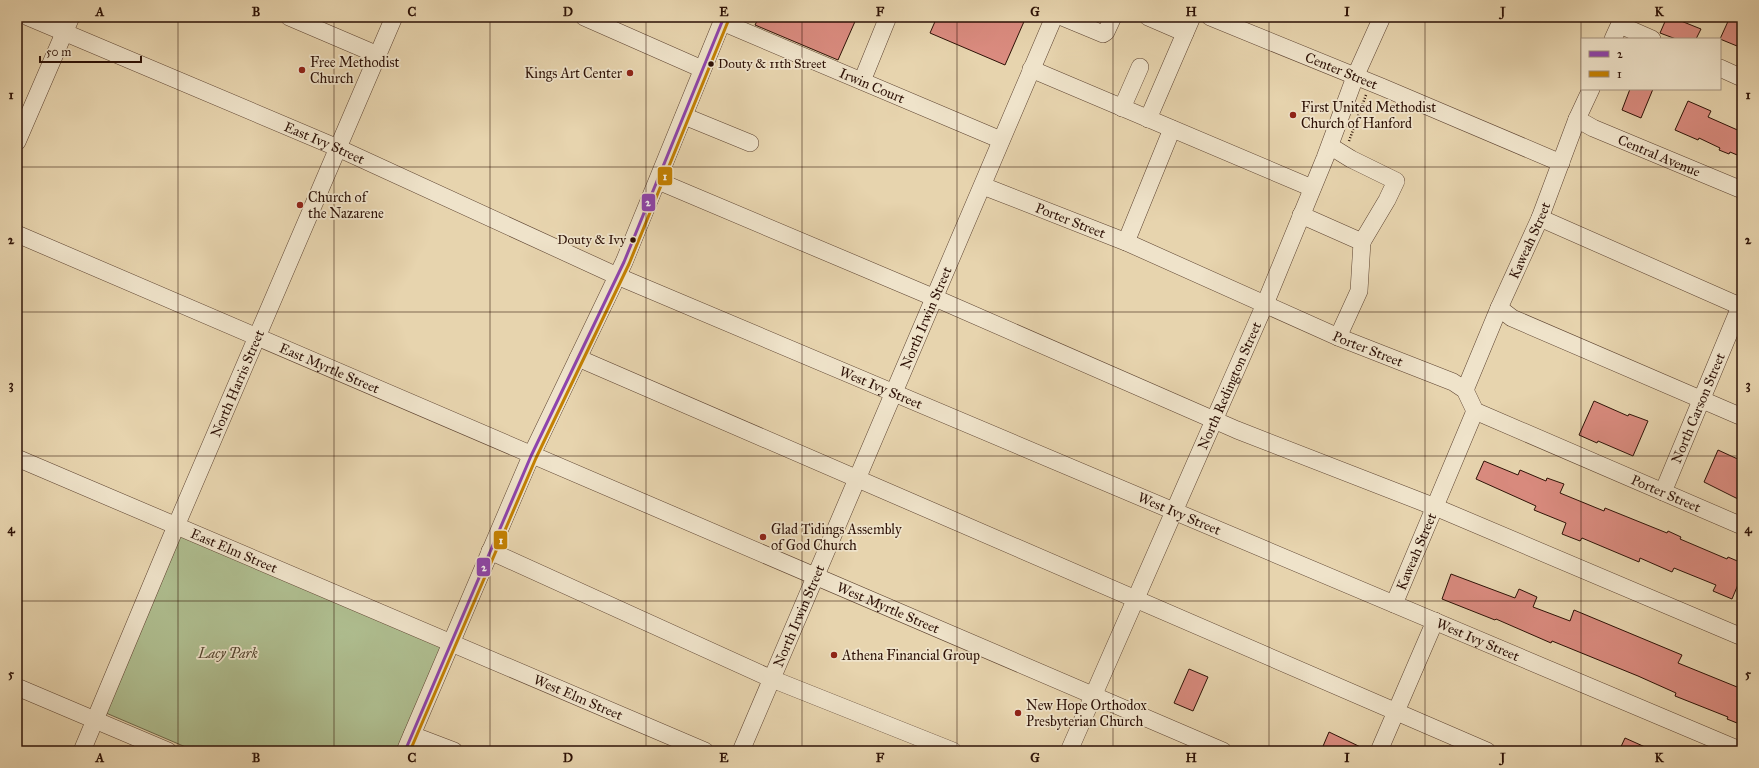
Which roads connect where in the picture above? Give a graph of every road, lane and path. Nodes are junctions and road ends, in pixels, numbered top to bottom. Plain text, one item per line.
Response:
1 (28, 17) edge
2 (71, 17) edge
3 (289, 17) edge
4 (394, 17) edge
5 (584, 17) edge
6 (888, 17) edge
7 (1054, 17) edge
8 (1062, 17) edge
9 (1113, 17) edge
10 (1148, 17) edge
11 (1192, 17) edge
12 (1210, 17) edge
13 (1382, 17) edge
14 (723, 19) edge
15 (1619, 27) edge
16 (64, 32) junction
17 (1185, 33) junction
18 (1649, 38) edge
19 (378, 55) junction
20 (1140, 66) dead end
21 (1721, 68) edge
22 (702, 69) junction
23 (1031, 69) junction
24 (1354, 77) junction
25 (1742, 78) edge
26 (862, 81) junction
27 (1591, 90) edge
28 (1122, 108) junction
29 (684, 116) junction
30 (1148, 119) junction
31 (1577, 119) junction
32 (1172, 128) junction
33 (1000, 140) junction
34 (17, 142) edge
35 (750, 143) dead end
36 (1330, 146) junction
37 (338, 148) junction
38 (1561, 163) junction
39 (658, 181) junction
40 (982, 186) junction
41 (1312, 188) junction
42 (1742, 190) edge
43 (1301, 215) junction
44 (1540, 218) junction
45 (17, 234) edge
46 (1126, 242) junction
47 (1362, 242) junction
48 (617, 276) junction
49 (935, 298) junction
50 (1265, 304) junction
51 (1741, 305) edge
52 (1499, 308) junction
53 (1338, 336) junction
54 (256, 337) junction
55 (578, 358) junction
56 (1464, 390) junction
57 (894, 393) junction
58 (1700, 400) junction
59 (1475, 411) junction
60 (1742, 417) edge
61 (1215, 421) junction
62 (531, 456) junction
63 (17, 458) edge
64 (858, 479) junction
65 (1663, 492) junction
66 (1435, 507) junction
67 (1175, 512) junction
68 (176, 526) junction
69 (1742, 526) edge
70 (490, 551) junction
71 (816, 577) junction
72 (1136, 599) junction
73 (1394, 604) junction
74 (1435, 621) junction
75 (1742, 637) edge
76 (451, 643) junction
77 (772, 679) junction
78 (17, 687) edge
79 (1093, 696) junction
80 (1396, 712) junction
81 (95, 720) junction
82 (412, 734) junction
83 (82, 751) edge
84 (168, 751) edge
85 (405, 751) edge
86 (454, 751) edge
87 (705, 751) edge
88 (741, 751) edge
89 (953, 751) edge
90 (1069, 751) edge
91 (1223, 751) edge
92 (1379, 751) edge
93 (1487, 751) edge
94 (1742, 751) edge

1 - 16 street, East Ivy Street
2 - 16 street
3 - 19 street
4 - 19 street, North Harris Street
5 - 22 street
6 - 26 street
7 - 23 street, North Irwin Street
8 - 9 street
10 - 17 street
11 - 17 street
12 - 24 street, Center Street
13 - 24 street, North Redington Street
14 - 22 street
14 - 26 street, Irwin Court
15 - 18 street
16 - 34 street
16 - 37 street, East Ivy Street
17 - 30 street
19 - 37 street, North Harris Street
20 - 28 street
21 - 25 street
22 - 29 street
23 - 28 street
23 - 33 street, North Irwin Street
24 - 36 street, North Redington Street
24 - 38 street, Center Street
26 - 33 street, Irwin Court
27 - 31 street, Kaweah Street
28 - 30 street
29 - 35 street
29 - 39 street
30 - 32 street
31 - 38 street, Kaweah Street
31 - 42 street, Central Avenue
32 - 41 street
32 - 46 street
33 - 40 street, North Irwin Street
36 - 41 street, North Redington Street
36 - 47 street
37 - 48 street, East Ivy Street
37 - 54 street, North Harris Street
38 - 44 street, Kaweah Street
39 - 48 street
39 - 49 street
40 - 46 street, Porter Street
40 - 49 street, North Irwin Street
41 - 43 street, North Redington Street
43 - 47 street
43 - 50 street, North Redington Street
44 - 51 street
44 - 52 street, Kaweah Street
45 - 54 street, East Myrtle Street
46 - 50 street, Porter Street
47 - 53 street
48 - 55 street
48 - 57 street, West Ivy Street
49 - 57 street, North Irwin Street
49 - 61 street
50 - 53 street, Porter Street
50 - 61 street, North Redington Street
51 - 58 street, North Carson Street
52 - 56 street, Kaweah Street
52 - 58 street
53 - 56 street, Porter Street
54 - 62 street, East Myrtle Street
54 - 68 street, North Harris Street
55 - 62 street
55 - 64 street
56 - 59 street
57 - 64 street, North Irwin Street
57 - 67 street, West Ivy Street
58 - 60 street
58 - 65 street, North Carson Street
59 - 65 street, Porter Street
59 - 66 street, Kaweah Street
61 - 66 street
61 - 67 street, North Redington Street
62 - 70 street
62 - 71 street, West Myrtle Street
63 - 68 street, East Elm Street
64 - 71 street, North Irwin Street
64 - 72 street
65 - 69 street, Porter Street
66 - 73 street, Kaweah Street
66 - 75 street
67 - 72 street, North Redington Street
67 - 73 street, West Ivy Street
68 - 76 street, East Elm Street
68 - 81 street, North Harris Street
70 - 76 street
70 - 77 street
71 - 77 street, North Irwin Street
71 - 79 street, West Myrtle Street
72 - 79 street, North Redington Street
72 - 80 street
73 - 74 street, West Ivy Street
74 - 80 street
74 - 94 street, West Ivy Street
76 - 82 street
76 - 87 street, West Elm Street
77 - 88 street, North Irwin Street
77 - 89 street
78 - 81 street
79 - 90 street, North Redington Street
79 - 91 street, West Myrtle Street
80 - 92 street
80 - 93 street
81 - 83 street, North Harris Street
81 - 84 street
82 - 85 street
82 - 86 street

